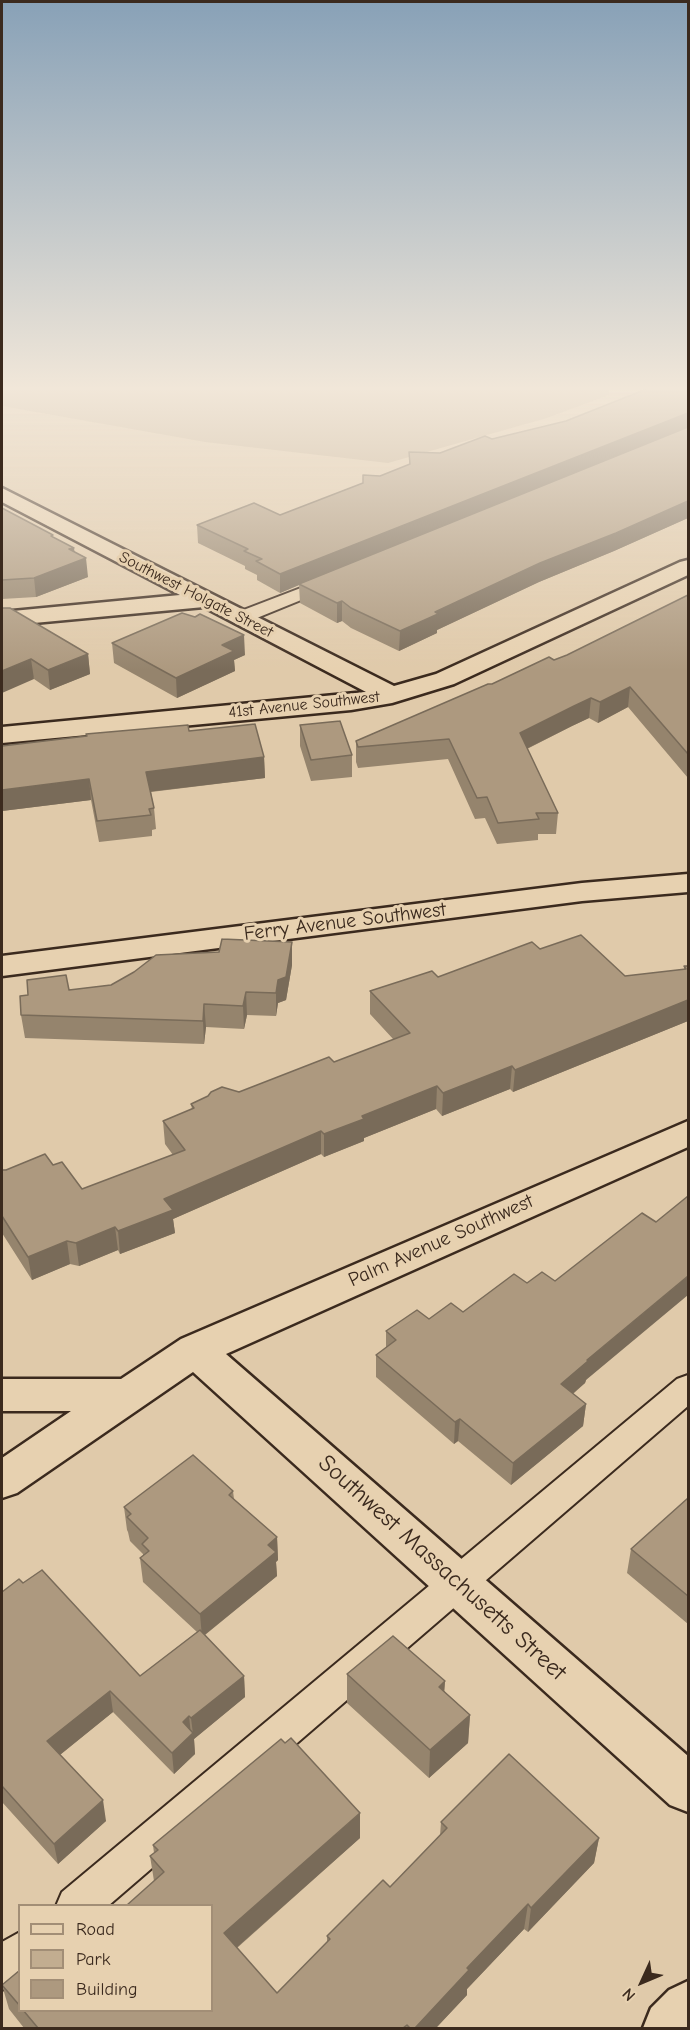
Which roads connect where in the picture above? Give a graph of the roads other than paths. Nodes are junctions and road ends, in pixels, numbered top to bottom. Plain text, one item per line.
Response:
1 (2, 494) edge
2 (688, 567) edge
3 (347, 574) edge
4 (205, 600) junction
5 (240, 618) junction
6 (2, 619) edge
7 (392, 695) junction
8 (2, 735) edge
9 (688, 884) edge
10 (2, 966) edge
11 (688, 1133) edge
12 (195, 1350) junction
13 (688, 1388) edge
14 (2, 1395) edge
15 (128, 1395) junction
16 (2, 1480) edge
17 (458, 1581) junction
18 (688, 1788) edge
19 (77, 1904) edge
20 (18, 1955) edge
21 (2, 1969) edge
22 (688, 2009) edge
23 (671, 2028) edge

1 - 4 street, Southwest Holgate Street
2 - 7 street, 41st Avenue Southwest
3 - 5 lane
4 - 5 street, Southwest Holgate Street
4 - 6 street
5 - 7 street, Southwest Holgate Street
7 - 8 street, 41st Avenue Southwest
9 - 10 street, Ferry Avenue Southwest
11 - 12 street, Palm Avenue Southwest
12 - 15 street, Palm Avenue Southwest
12 - 17 street, Southwest Massachusetts Street
13 - 17 lane
14 - 15 street
15 - 16 street, Palm Avenue Southwest
17 - 18 street, Southwest Massachusetts Street
17 - 19 lane
20 - 21 lane
22 - 23 street

